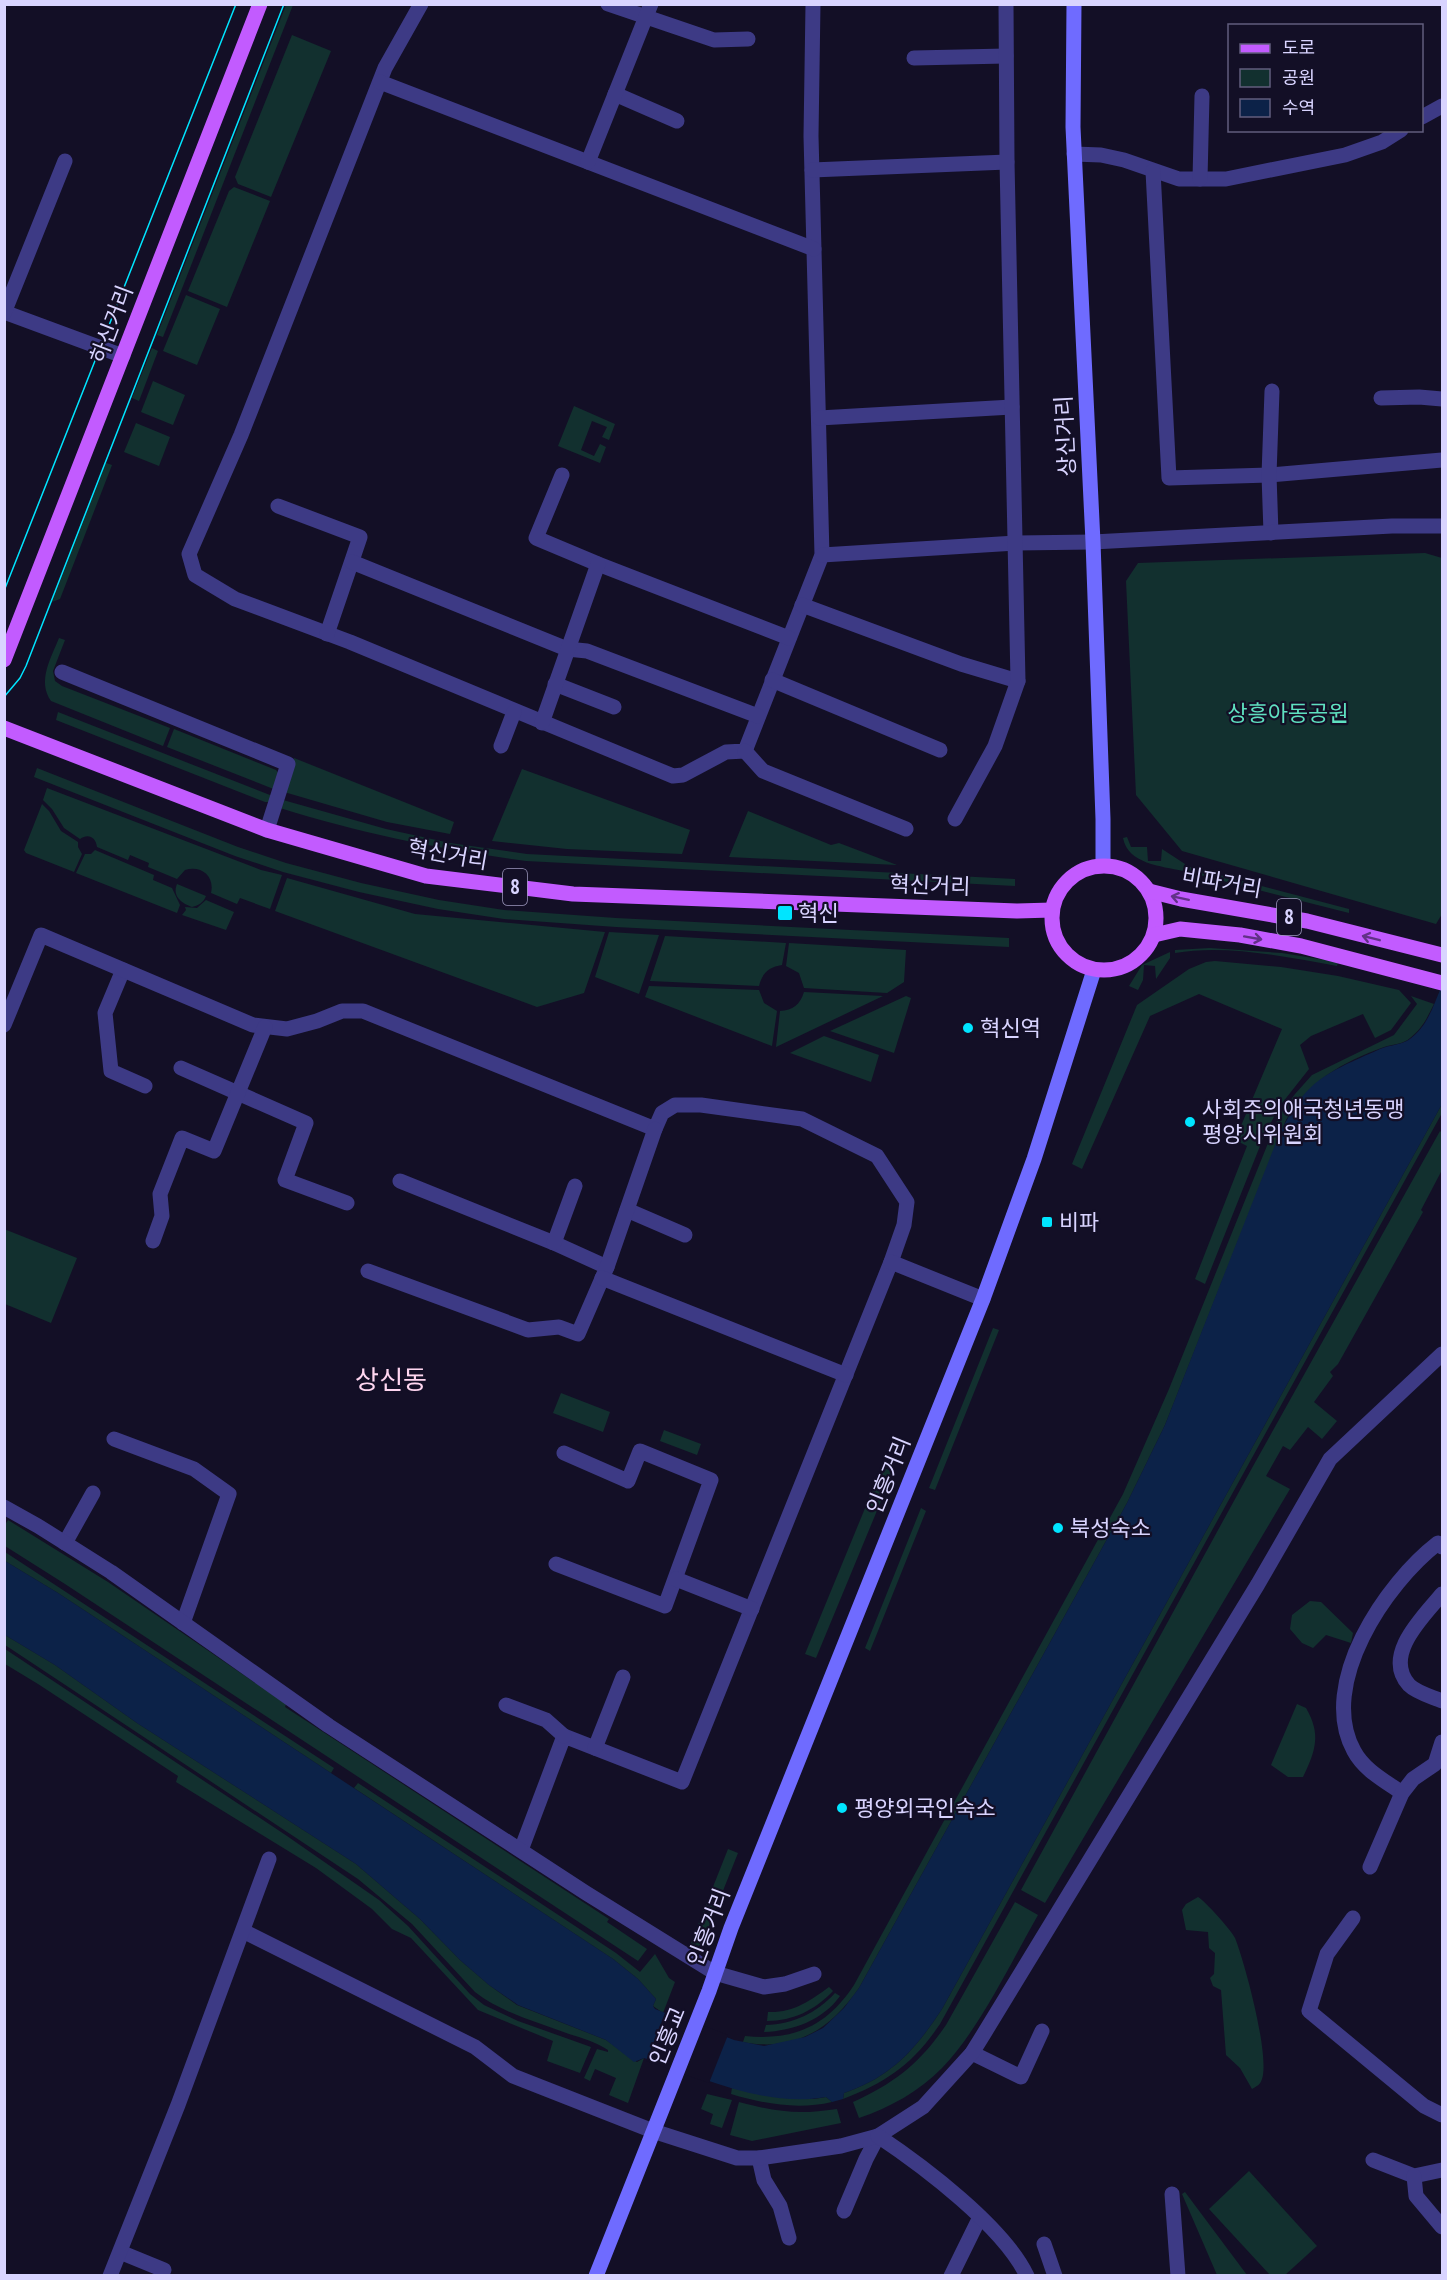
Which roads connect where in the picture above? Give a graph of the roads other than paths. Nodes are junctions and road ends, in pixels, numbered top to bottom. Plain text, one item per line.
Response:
1 (260, 4) edge
2 (421, 4) edge
3 (608, 4) edge
4 (813, 4) edge
5 (1006, 4) edge
6 (1074, 4) edge
7 (648, 11) edge
8 (748, 39) dead end
9 (1006, 56) junction
10 (914, 58) dead end
11 (380, 82) junction
12 (615, 94) junction
13 (1202, 96) dead end
14 (1443, 105) edge
15 (1423, 116) edge
16 (677, 121) dead end
17 (1398, 132) edge
18 (1074, 154) junction
19 (65, 161) dead end
20 (588, 162) junction
21 (1006, 162) junction
22 (812, 170) junction
23 (1153, 171) junction
24 (1200, 179) junction
25 (814, 249) junction
26 (5, 313) edge
27 (123, 356) junction
28 (1272, 391) dead end
29 (1381, 398) dead end
30 (1443, 399) edge
31 (1012, 406) junction
32 (819, 418) junction
33 (1443, 460) edge
34 (1269, 474) junction
35 (562, 475) dead end
36 (278, 507) dead end
37 (1443, 525) edge
38 (1271, 533) junction
39 (1093, 542) junction
40 (1016, 543) junction
41 (822, 555) junction
42 (352, 562) junction
43 (598, 564) junction
44 (802, 605) junction
45 (327, 634) junction
46 (789, 638) junction
47 (567, 649) junction
48 (4, 660) edge
49 (62, 672) dead end
50 (772, 680) junction
51 (1018, 681) junction
52 (555, 684) junction
53 (614, 707) dead end
54 (514, 711) junction
55 (758, 716) junction
56 (542, 723) junction
57 (4, 729) edge
58 (501, 746) dead end
59 (940, 750) dead end
60 (745, 751) junction
61 (956, 819) dead end
62 (906, 829) dead end
63 (267, 830) junction
64 (1103, 865) junction
65 (1149, 891) junction
66 (1052, 910) junction
67 (1154, 935) junction
68 (1435, 953) edge
69 (123, 970) junction
70 (1094, 970) junction
71 (1443, 983) edge
72 (4, 1025) edge
73 (265, 1027) junction
74 (181, 1068) dead end
75 (145, 1086) dead end
76 (237, 1094) junction
77 (655, 1129) junction
78 (400, 1181) dead end
79 (575, 1186) dead end
80 (347, 1203) dead end
81 (627, 1210) junction
82 (685, 1235) dead end
83 (153, 1241) dead end
84 (554, 1243) junction
85 (891, 1262) junction
86 (368, 1271) dead end
87 (605, 1272) junction
88 (983, 1299) junction
89 (1441, 1358) edge
90 (846, 1376) junction
91 (114, 1439) dead end
92 (564, 1454) dead end
93 (93, 1493) dead end
94 (4, 1507) edge
95 (65, 1543) junction
96 (1443, 1547) edge
97 (556, 1564) dead end
98 (676, 1579) junction
99 (1443, 1594) edge
100 (752, 1610) junction
101 (183, 1623) junction
102 (623, 1677) dead end
103 (1443, 1701) edge
104 (506, 1705) dead end
105 (564, 1736) junction
106 (1443, 1742) edge
107 (595, 1748) junction
108 (1402, 1793) junction
109 (521, 1850) junction
110 (269, 1859) dead end
111 (1370, 1867) dead end
112 (1353, 1918) dead end
113 (243, 1931) junction
114 (715, 1972) junction
115 (814, 1974) dead end
116 (709, 1991) joint
117 (1042, 2031) dead end
118 (972, 2053) junction
119 (1443, 2115) edge
120 (653, 2131) junction
121 (878, 2136) junction
122 (759, 2158) junction
123 (1373, 2160) dead end
124 (1443, 2170) edge
125 (1414, 2175) junction
126 (1172, 2194) dead end
127 (844, 2211) dead end
128 (980, 2217) junction
129 (1443, 2227) edge
130 (789, 2238) dead end
131 (1044, 2244) dead end
132 (120, 2252) junction
133 (164, 2270) dead end
134 (110, 2276) edge
135 (596, 2276) edge
136 (951, 2276) edge
137 (1028, 2276) edge
138 (1055, 2276) edge
139 (1178, 2276) edge

1 - 27 main road, 하신거리
2 - 11 street
3 - 7 street
4 - 22 street
5 - 9 street
6 - 18 main road, 상신거리
7 - 8 street
7 - 12 street
9 - 10 street
9 - 21 street
11 - 20 street
11 - 45 street
12 - 16 street
12 - 20 street
13 - 24 street
14 - 15 street
17 - 24 street
18 - 23 street
18 - 39 main road, 상신거리
19 - 26 street
20 - 25 street
21 - 22 street
21 - 31 street
22 - 25 street
23 - 24 street
23 - 34 street
25 - 32 street
26 - 27 street
27 - 48 main road, 하신거리
28 - 34 street
29 - 30 street
31 - 32 street
31 - 40 street
32 - 41 street
33 - 34 street
34 - 38 street
35 - 43 street
36 - 42 street
37 - 38 street
38 - 39 street
39 - 40 street
39 - 64 main road, 상신거리
40 - 41 street
40 - 51 street
41 - 44 street
42 - 45 street
42 - 47 street
43 - 46 street
43 - 47 street
44 - 46 street
44 - 51 street
45 - 54 street
46 - 50 street
47 - 52 street
47 - 55 street
49 - 63 street
50 - 55 street
50 - 59 street
51 - 61 street
52 - 53 street
52 - 56 street
54 - 56 street
54 - 58 street
55 - 60 street
56 - 60 street
57 - 63 main road, 혁신거리 / 8
60 - 62 street
63 - 66 main road, 혁신거리 / 8
64 - 65 main road
64 - 66 main road
65 - 67 main road
68 -> 65 main road, 비파거리 / 8
66 - 70 main road
67 - 70 main road
67 -> 71 main road, 8
69 - 72 street
69 - 73 street
69 - 75 street
70 - 88 main road, 인흥거리
73 - 76 street
73 - 77 street
74 - 76 street
76 - 80 street
76 - 83 street
77 - 81 street
77 - 85 street
78 - 84 street
79 - 84 street
81 - 82 street
81 - 87 street
84 - 87 street
85 - 88 street
85 - 90 street
86 - 87 street
87 - 90 street
88 - 114 main road, 인흥거리
89 - 118 street
90 - 100 street
91 - 101 street
92 - 98 street
93 - 95 street
94 - 95 street
95 - 101 street
96 - 108 street
97 - 98 street
98 - 100 street
99 - 103 street
100 - 107 street
101 - 109 street
102 - 107 street
104 - 105 street
105 - 107 street
105 - 109 street
106 - 108 street
108 - 111 street
109 - 114 street
110 - 113 street
112 - 119 street
113 - 120 street
113 - 132 street
114 - 115 street
114 - 116 main road, 인흥거리
116 - 120 main road, 인흥교
117 - 118 street
118 - 121 street
120 - 122 street
120 - 135 main road
121 - 122 street
121 - 127 street
121 - 128 street
122 - 130 street
123 - 125 street
124 - 125 street
125 - 129 street
126 - 139 street
128 - 136 street
128 - 137 street
131 - 138 street
132 - 133 street
132 - 134 street

